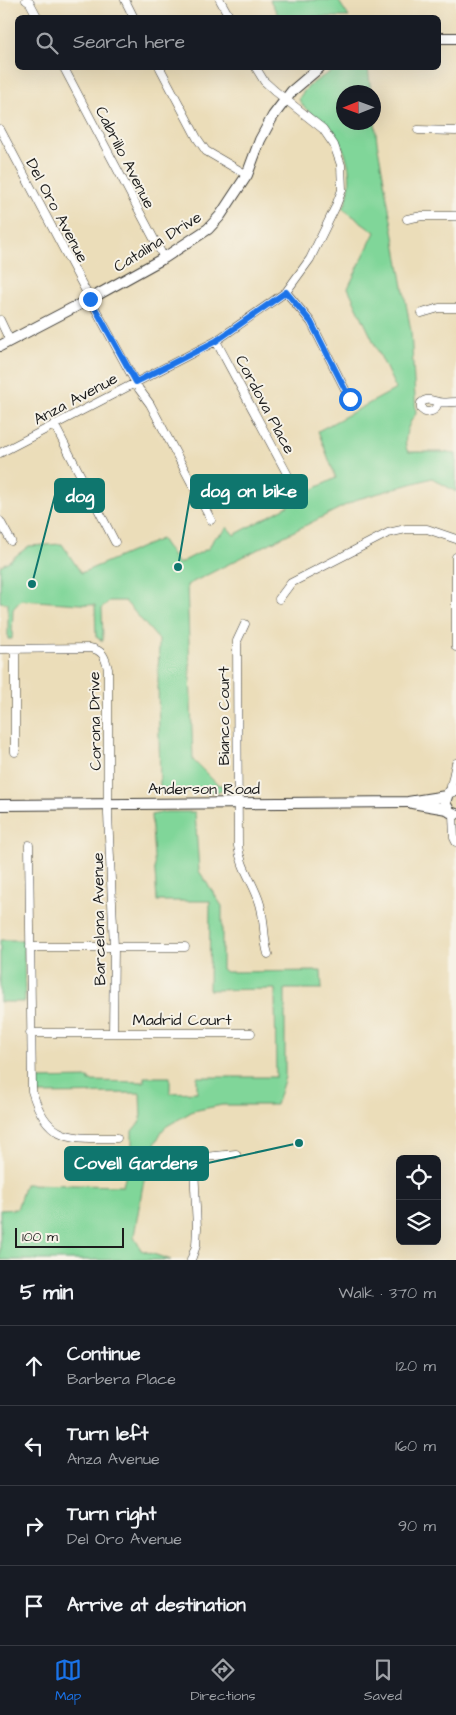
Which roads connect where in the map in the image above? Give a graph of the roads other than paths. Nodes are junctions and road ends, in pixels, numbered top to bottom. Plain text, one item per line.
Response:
1 (26, 0) edge
2 (125, 0) edge
3 (220, 0) edge
4 (36, 15) edge
5 (132, 15) edge
6 (228, 15) edge
7 (441, 38) edge
8 (456, 38) edge
9 (65, 70) edge
10 (161, 70) edge
11 (257, 70) edge
12 (316, 70) edge
13 (284, 99) junction
14 (0, 129) edge
15 (418, 130) dead end
16 (456, 130) edge
17 (247, 175) junction
18 (456, 216) edge
19 (407, 219) dead end
20 (164, 258) junction
21 (286, 292) junction
22 (90, 299) junction
23 (456, 308) edge
24 (422, 313) dead end
25 (0, 320) edge
26 (10, 341) junction
27 (216, 341) junction
28 (0, 346) edge
29 (136, 382) junction
30 (350, 399) dead end
31 (438, 402) dead end
32 (456, 402) edge
33 (54, 424) junction
34 (0, 453) edge
35 (291, 481) dead end
36 (211, 520) dead end
37 (0, 521) edge
38 (456, 539) edge
39 (11, 541) dead end
40 (115, 542) dead end
41 (456, 557) edge
42 (279, 599) dead end
43 (245, 624) dead end
44 (456, 647) edge
45 (0, 649) edge
46 (15, 649) junction
47 (15, 752) dead end
48 (456, 764) edge
49 (451, 792) edge
50 (408, 802) junction
51 (237, 803) junction
52 (108, 804) junction
53 (0, 805) edge
54 (452, 812) edge
55 (456, 842) edge
56 (29, 844) dead end
57 (30, 947) junction
58 (114, 947) junction
59 (185, 947) dead end
60 (268, 954) dead end
61 (30, 1033) junction
62 (113, 1033) junction
63 (251, 1033) dead end
64 (117, 1138) dead end
65 (236, 1154) dead end
66 (192, 1260) edge

1 - 4 street
2 - 5 street
3 - 6 street
7 - 8 street
9 - 20 street, Cabrillo Avenue
10 - 17 street
11 - 13 street, Anza Avenue
12 - 13 street, Catalina Drive
13 - 17 street, Catalina Drive
13 - 21 street, Anza Avenue
14 - 22 street, Del Oro Avenue
15 - 16 street
17 - 20 street, Catalina Drive
18 - 19 street
20 - 22 street, Catalina Drive
21 - 27 street, Anza Avenue
21 - 30 street
22 - 26 street, Catalina Drive
22 - 29 street, Del Oro Avenue
23 - 24 street
25 - 26 street
26 - 28 street, Catalina Drive
27 - 29 street, Anza Avenue
27 - 35 street, Cordova Place
29 - 33 street, Anza Avenue
29 - 36 street, Del Oro Avenue
31 - 32 street
33 - 34 street, Anza Avenue
33 - 40 street
37 - 39 street
38 - 42 street
41 - 44 street
43 - 51 street, Bianco Court
45 - 46 street, Corona Drive
46 - 47 street
46 - 52 street, Corona Drive
48 - 49 street
49 - 50 street, Anderson Road
49 - 54 street
50 - 51 street, Anderson Road
50 - 54 street, Anderson Road
51 - 52 street, Anderson Road
51 - 60 street, Bianco Court
52 - 53 street, Anderson Road
52 - 58 street, Barcelona Avenue
54 - 55 street
56 - 57 street
57 - 58 street
57 - 61 street
58 - 59 street
58 - 62 street, Barcelona Avenue
61 - 62 street, Madrid Court
61 - 64 street
62 - 63 street, Madrid Court
65 - 66 street

